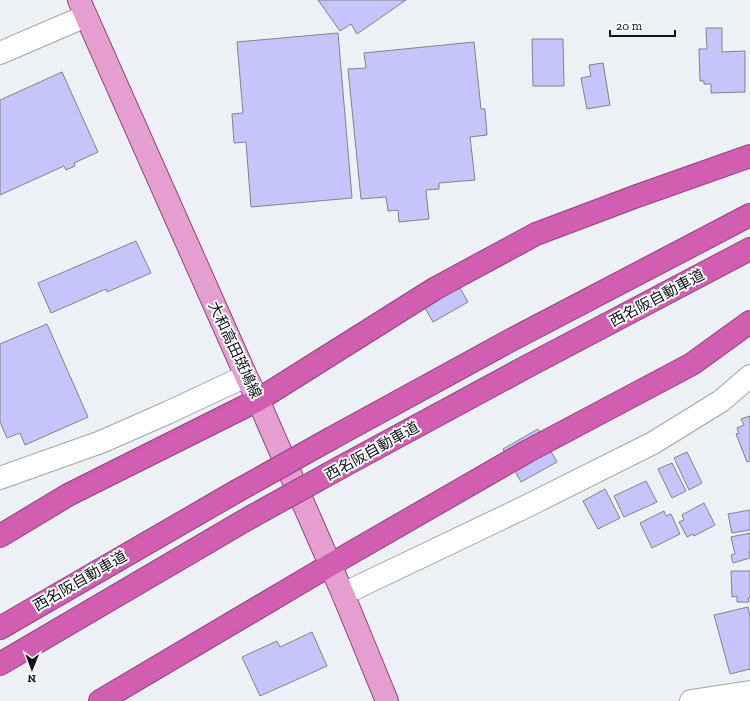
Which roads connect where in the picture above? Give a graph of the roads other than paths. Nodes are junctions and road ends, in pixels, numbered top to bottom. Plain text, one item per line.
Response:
1 (82, 8) edge
2 (0, 53) edge
3 (750, 156) edge
4 (750, 215) edge
5 (750, 249) edge
6 (750, 322) edge
7 (246, 376) junction
8 (750, 376) edge
9 (258, 400) junction
10 (0, 478) edge
11 (0, 536) edge
12 (330, 565) junction
13 (343, 594) junction
14 (0, 628) edge
15 (0, 664) edge
16 (750, 692) edge
17 (100, 701) edge
18 (387, 701) edge
19 (691, 701) edge

1 - 2 street
1 - 7 main road, 大和高田斑鳩線
3 - 9 highway
4 - 14 highway, 西名阪自動車道, bridge
5 - 15 highway, 西名阪自動車道, bridge
6 - 12 highway
7 - 9 main road, 大和高田斑鳩線
7 - 10 street
8 - 13 street
9 - 11 highway
9 - 12 main road, 大和高田斑鳩線
12 - 13 main road, 大和高田斑鳩線
12 - 17 highway
13 - 18 main road, 大和高田斑鳩線
16 - 19 street

